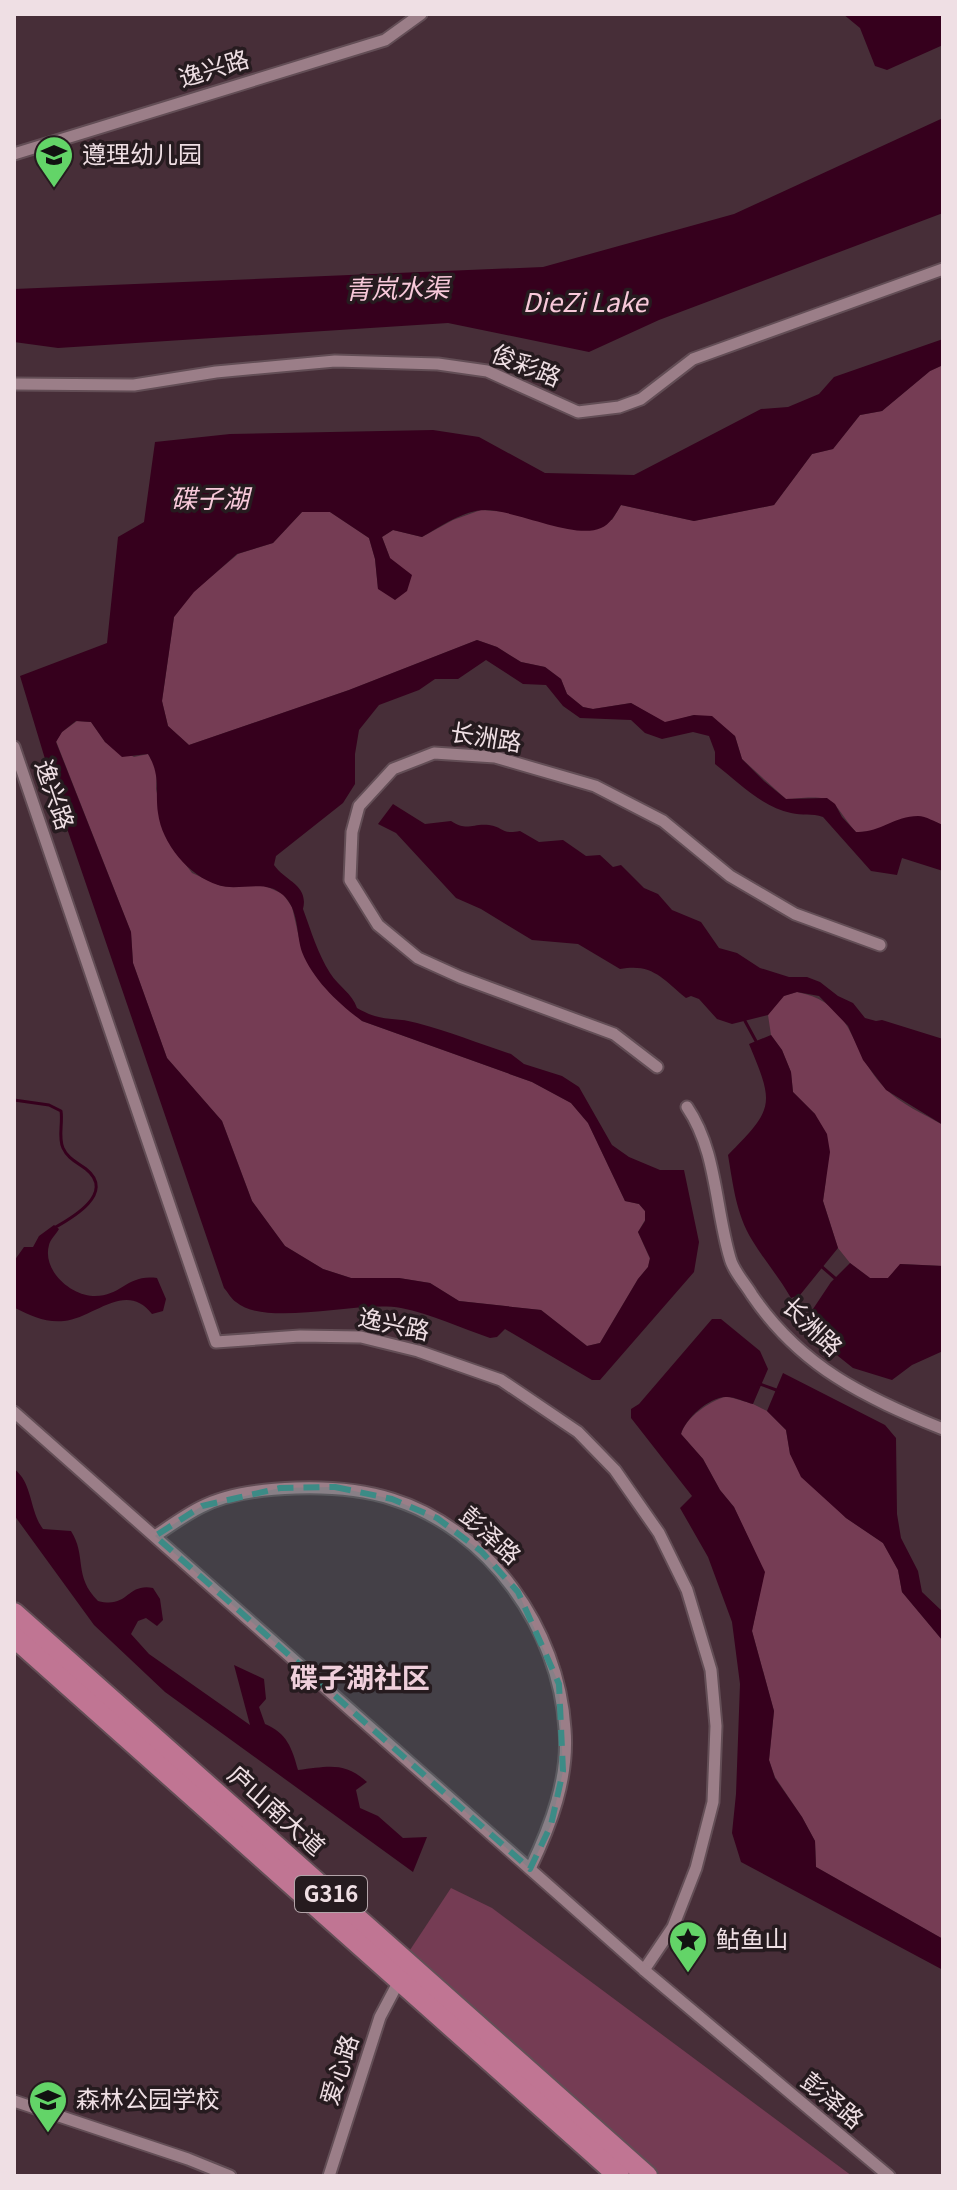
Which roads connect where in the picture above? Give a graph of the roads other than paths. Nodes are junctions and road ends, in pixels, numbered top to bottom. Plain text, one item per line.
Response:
1 (421, 14) edge
2 (14, 154) edge
3 (943, 269) edge
4 (14, 384) edge
5 (14, 747) edge
6 (880, 945) dead end
7 (657, 1067) dead end
8 (687, 1107) dead end
9 (14, 1412) edge
10 (943, 1429) edge
11 (155, 1536) junction
12 (14, 1613) edge
13 (14, 1637) edge
14 (530, 1869) junction
15 (644, 1970) junction
16 (399, 1981) junction
17 (14, 2101) edge
18 (230, 2176) edge
19 (329, 2176) edge
20 (619, 2176) edge
21 (647, 2176) edge
22 (889, 2176) edge

1 - 2 street, 逸兴路
3 - 4 street, 俊彩路
5 - 15 street, 逸兴路
6 - 7 street, 长洲路
8 - 10 street, 长洲路
9 - 11 street, 彭泽路
11 - 14 street, 彭泽路
11 - 14 street, 彭泽路
12 - 21 highway, 庐山南大道 / G316
13 - 16 highway, 庐山南大道 / G316
14 - 15 street, 彭泽路
15 - 22 street, 彭泽路
16 - 19 street, 爱心路
16 - 20 highway, 庐山南大道 / G316
17 - 18 street

